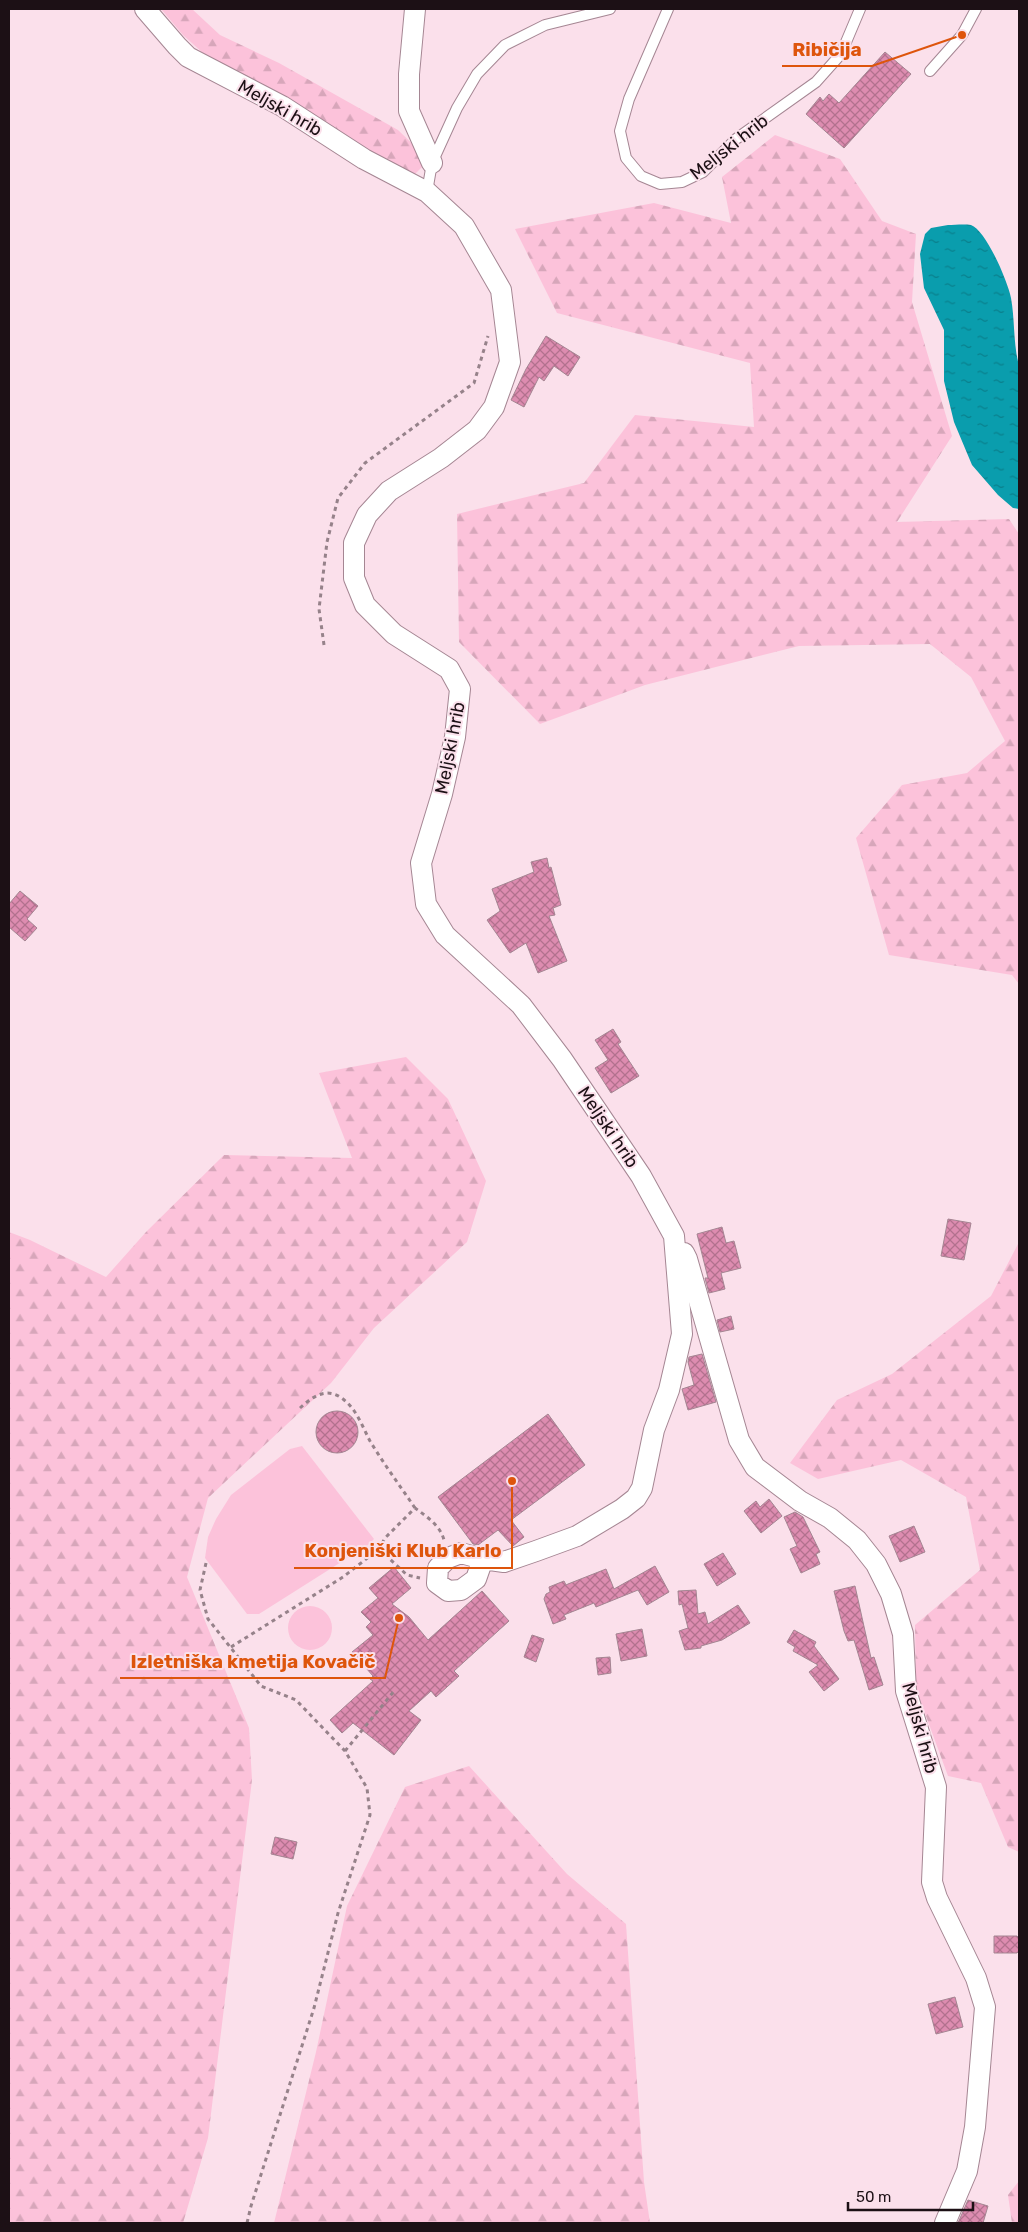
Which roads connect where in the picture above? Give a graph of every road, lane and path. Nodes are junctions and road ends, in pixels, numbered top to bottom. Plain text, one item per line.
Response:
1 (145, 9) edge
2 (415, 9) edge
3 (610, 9) edge
4 (668, 9) edge
5 (860, 9) edge
6 (976, 9) edge
7 (930, 71) dead end
8 (432, 163) junction
9 (428, 192) junction
10 (490, 327) dead end
11 (324, 645) dead end
12 (674, 1236) junction
13 (300, 1408) dead end
14 (416, 1508) junction
15 (378, 1548) junction
16 (448, 1558) junction
17 (483, 1559) junction
18 (206, 1563) dead end
19 (437, 1583) junction
20 (231, 1647) junction
21 (395, 1690) dead end
22 (345, 1751) junction
23 (247, 2223) edge
24 (945, 2223) edge

1 - 9 street, Meljski hrib
2 - 8 street
3 - 8 lane
4 - 5 lane, Meljski hrib
6 - 7 lane
8 - 9 lane
9 - 12 street, Meljski hrib
10 - 11 path
12 - 17 street, Meljski hrib
12 - 24 street, Meljski hrib
13 - 14 path
14 - 15 path
14 - 16 path
15 - 19 path
15 - 20 path
16 - 17 street, Meljski hrib
16 - 19 street
17 - 19 street
18 - 20 path
20 - 22 path
21 - 22 path
22 - 23 path

